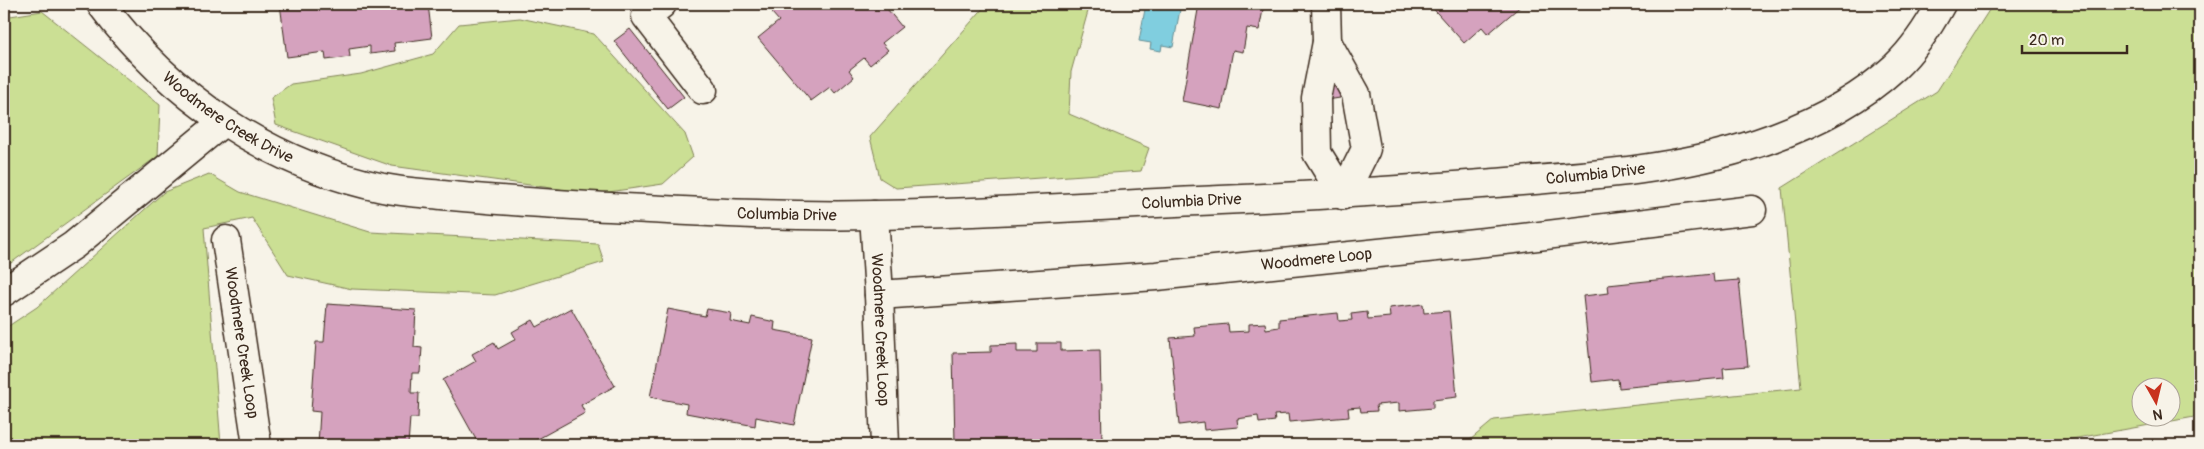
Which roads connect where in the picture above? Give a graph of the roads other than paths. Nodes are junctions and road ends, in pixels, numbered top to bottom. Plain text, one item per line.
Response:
1 (101, 4) edge
2 (662, 4) edge
3 (1326, 4) edge
4 (1941, 4) edge
5 (1327, 42) junction
6 (703, 90) dead end
7 (222, 122) junction
8 (386, 189) joint
9 (1343, 195) junction
10 (1752, 210) dead end
11 (874, 215) junction
12 (226, 240) dead end
13 (4, 292) edge
14 (879, 295) junction
15 (257, 445) edge
16 (885, 445) edge

1 - 7 street, Woodmere Creek Drive
2 - 6 street
3 - 5 street
4 - 9 street, Columbia Drive
5 - 9 street
5 - 9 street
7 - 8 street, Woodmere Creek Drive
7 - 13 street
8 - 11 street, Columbia Drive
9 - 11 street, Columbia Drive
10 - 14 street, Woodmere Loop
11 - 14 street, Woodmere Creek Loop
12 - 15 street, Woodmere Creek Loop
14 - 16 street, Woodmere Creek Loop

